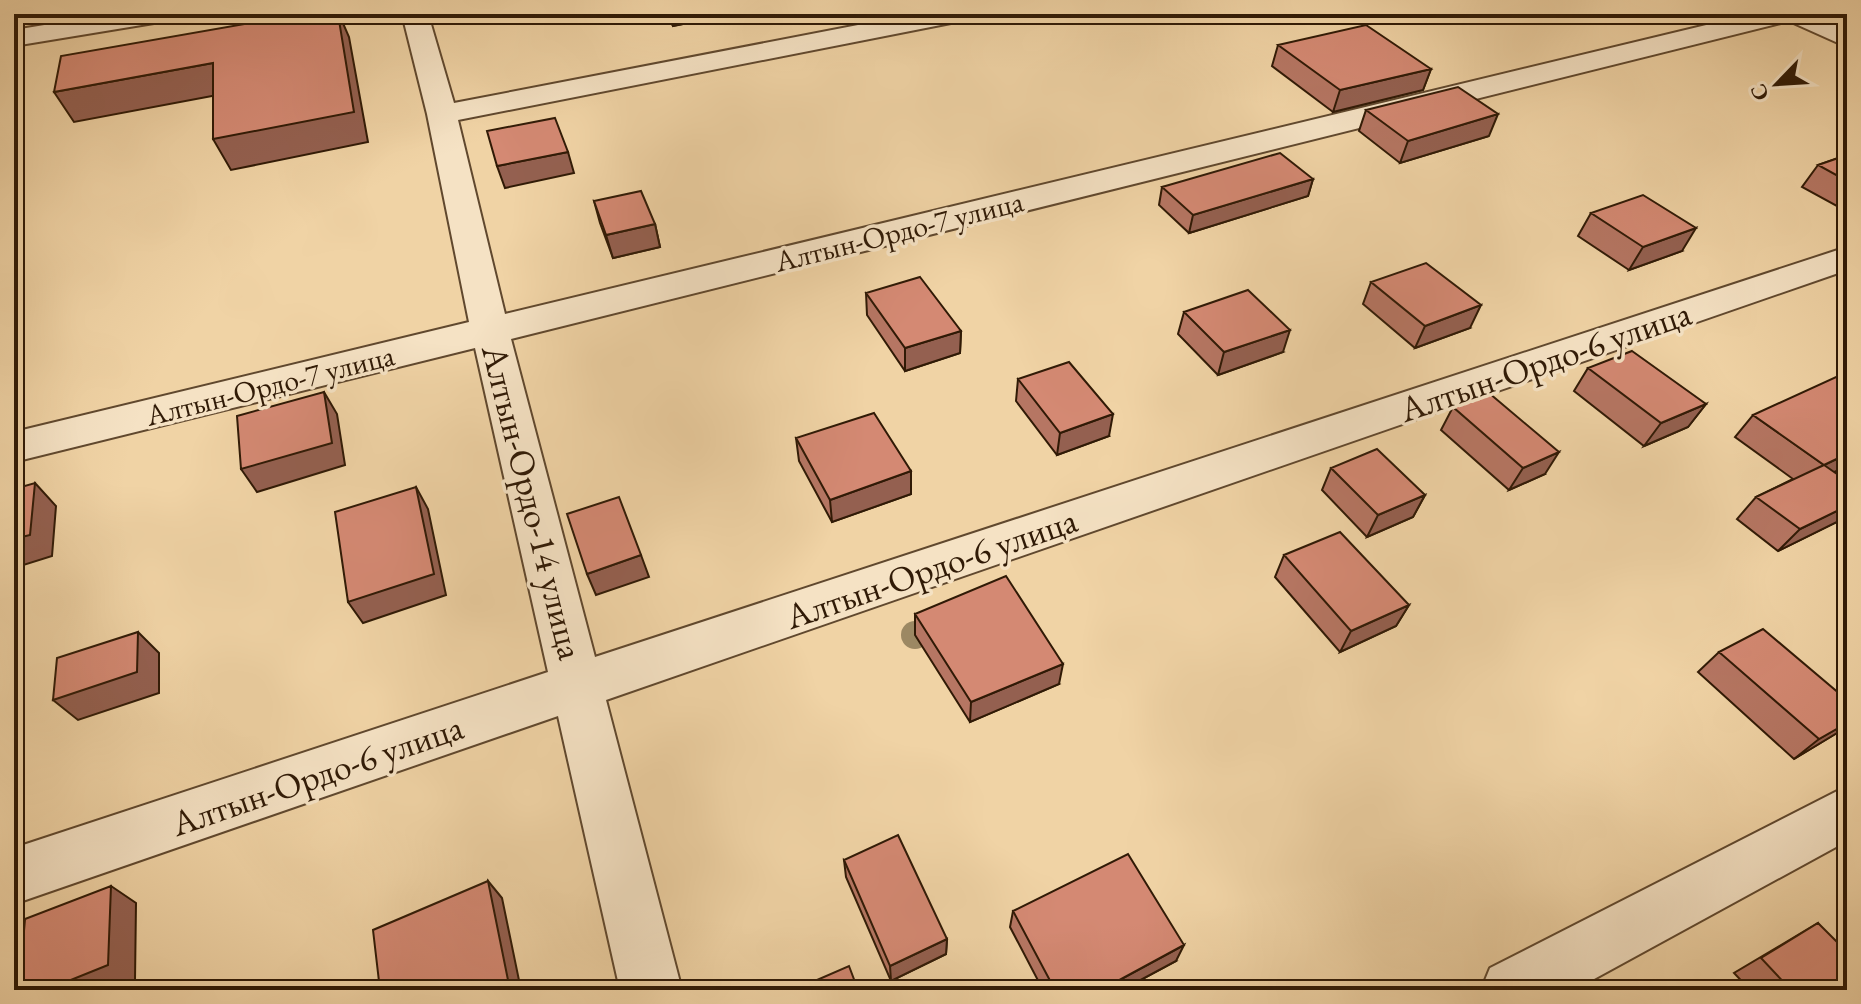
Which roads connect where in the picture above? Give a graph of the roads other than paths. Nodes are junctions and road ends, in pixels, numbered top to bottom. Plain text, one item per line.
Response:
1 (160, 14) edge
2 (415, 14) edge
3 (956, 14) edge
4 (1785, 14) edge
5 (1795, 14) edge
6 (14, 38) edge
7 (1847, 39) edge
8 (442, 114) junction
9 (1847, 258) edge
10 (490, 331) junction
11 (14, 447) edge
12 (579, 687) junction
13 (1847, 812) edge
14 (14, 876) edge
15 (651, 990) edge
16 (1512, 990) edge

1 - 6 street
2 - 8 street, Алтын-Ордо-14 улица
3 - 8 street
4 - 10 street, Алтын-Ордо-7 улица
5 - 7 street
8 - 10 street, Алтын-Ордо-14 улица
9 - 12 street, Алтын-Ордо-6 улица
10 - 11 street, Алтын-Ордо-7 улица
10 - 12 street, Алтын-Ордо-14 улица
12 - 14 street, Алтын-Ордо-6 улица
12 - 15 street, Алтын-Ордо-14 улица
13 - 16 street

